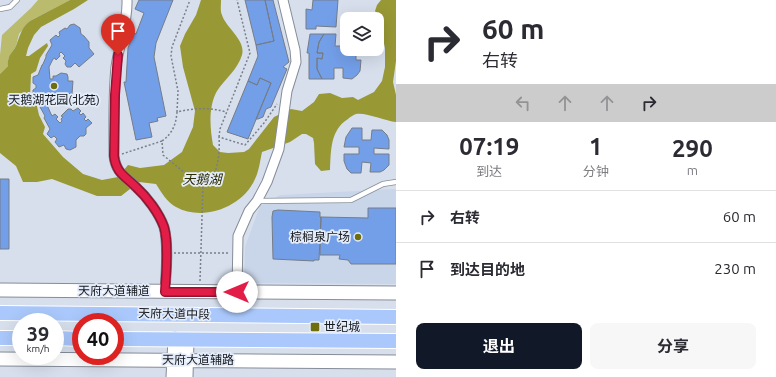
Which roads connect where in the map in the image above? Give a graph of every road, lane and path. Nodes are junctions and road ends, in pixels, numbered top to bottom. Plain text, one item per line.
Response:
1 (17, 0) edge
2 (127, 0) edge
3 (190, 0) edge
4 (237, 0) edge
5 (283, 0) edge
6 (0, 9) edge
7 (288, 87) junction
8 (178, 112) junction
9 (226, 112) junction
10 (219, 137) junction
11 (162, 141) junction
12 (114, 156) junction
13 (396, 182) edge
14 (203, 185) junction
15 (257, 200) junction
16 (166, 253) junction
17 (201, 253) junction
18 (237, 253) junction
19 (0, 290) edge
20 (165, 292) junction
21 (200, 292) junction
22 (237, 292) junction
23 (396, 294) edge
24 (0, 313) edge
25 (396, 317) edge
26 (0, 338) edge
27 (12, 338) edge
28 (124, 339) edge
29 (181, 340) junction
30 (396, 341) edge
31 (0, 359) edge
32 (180, 360) junction
33 (396, 362) edge
34 (173, 377) edge
35 (186, 377) edge

1 - 6 lane
2 - 12 street
3 - 8 path
4 - 9 path
5 - 7 street
7 - 10 path
7 - 15 street
8 - 9 path
8 - 11 path
9 - 10 path
10 - 14 path
11 - 12 path
11 - 14 path
12 - 16 street
13 - 15 lane
14 - 17 path
15 - 18 street
16 - 17 path
16 - 20 street
17 - 18 path
17 - 21 path
18 - 22 street
19 - 20 street, 天府大道辅道
20 - 21 street, 天府大道辅道
21 - 22 street, 天府大道辅道
22 - 23 street, 天府大道辅道
24 - 25 main road, 天府大道中段
26 - 27 main road
28 - 29 main road, 天府大道中段
29 - 30 main road, 天府大道中段
29 - 32 street
31 - 32 street, 天府大道辅路
32 - 33 street, 天府大道辅路
32 - 34 street
32 - 35 street

